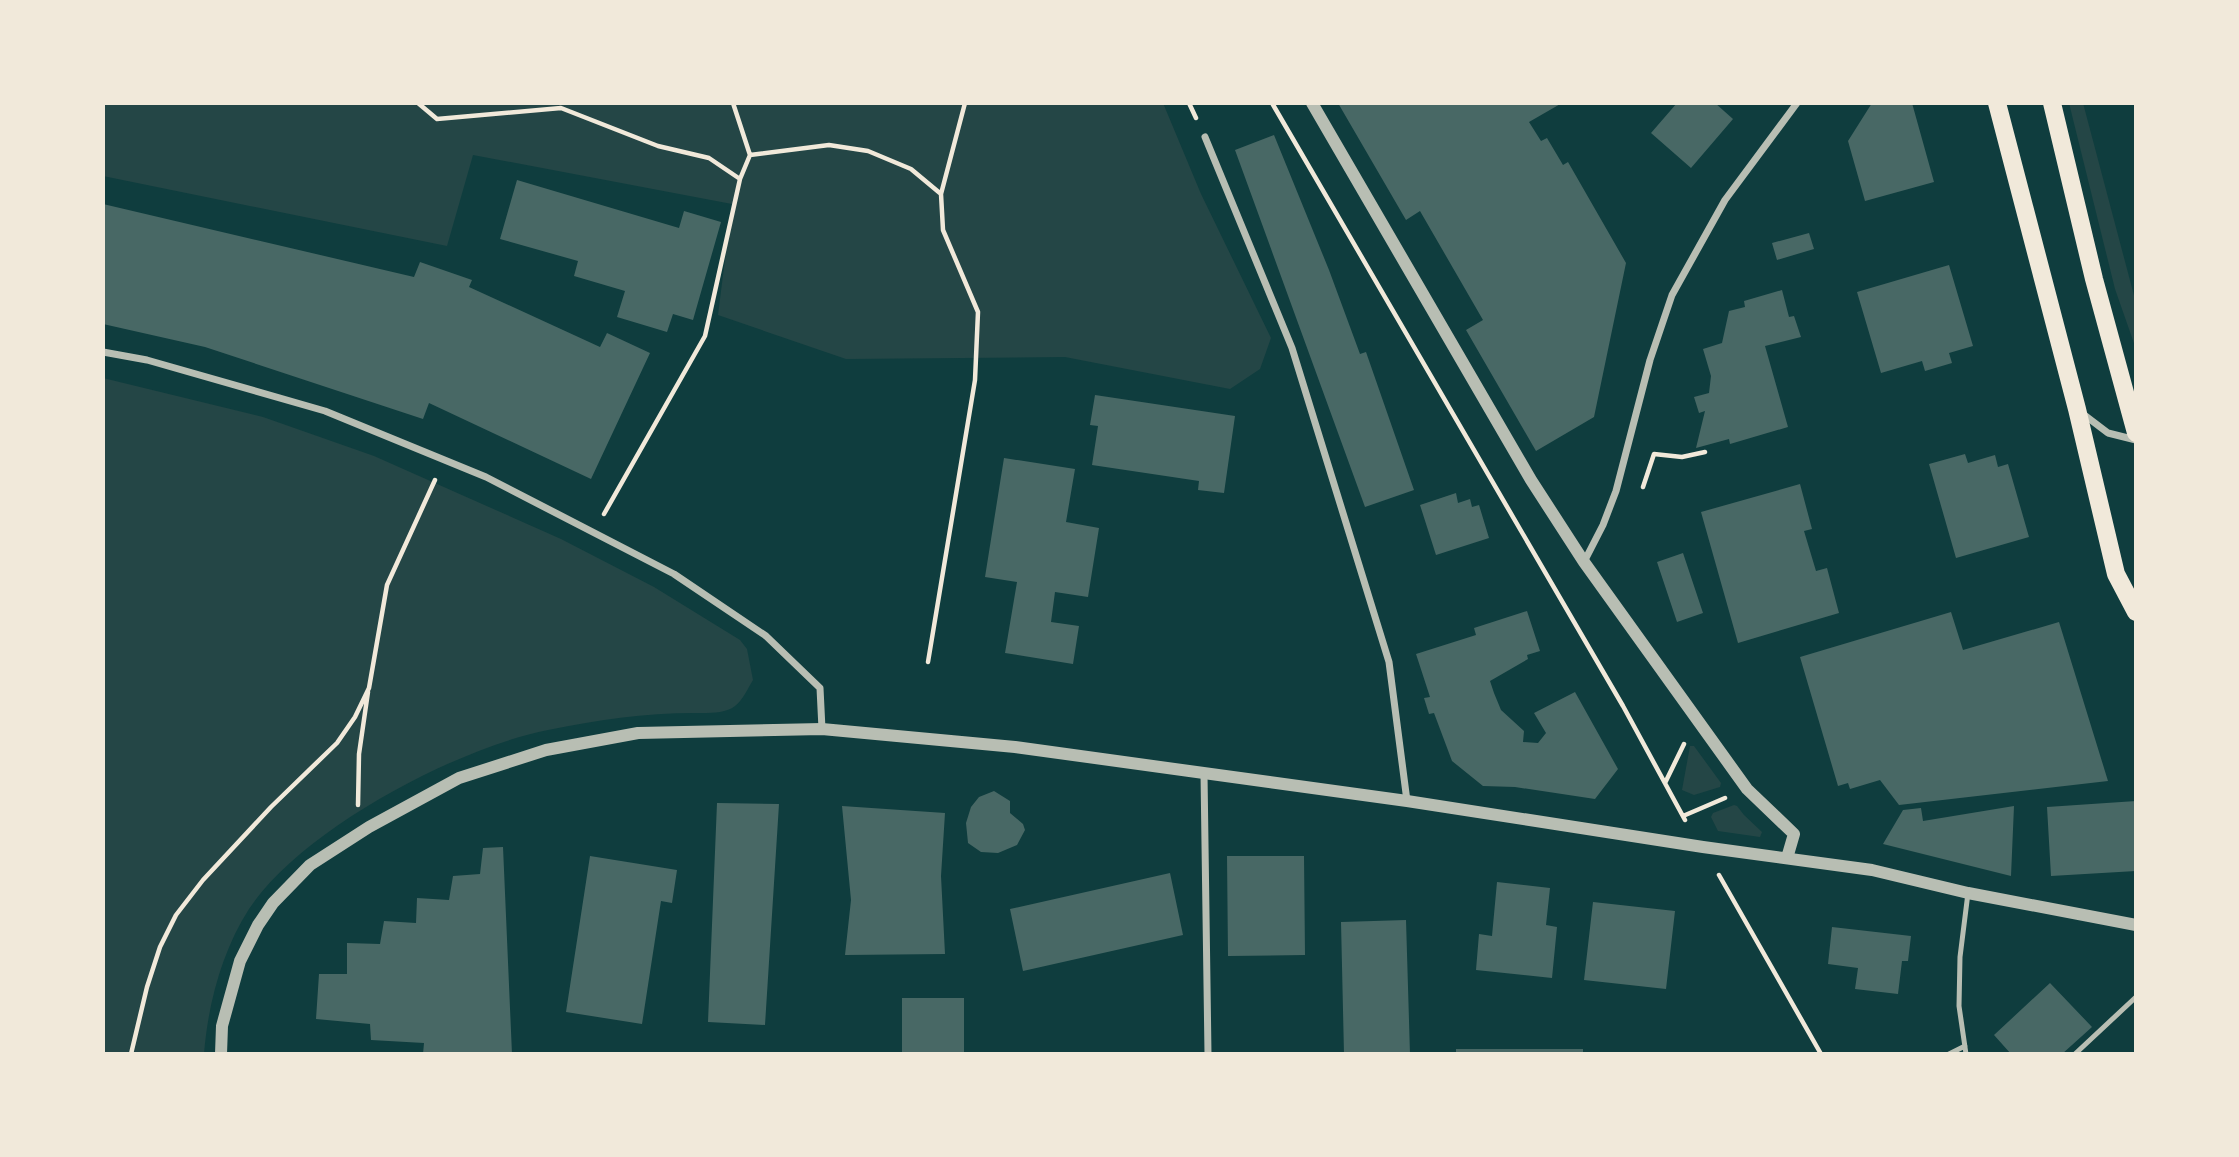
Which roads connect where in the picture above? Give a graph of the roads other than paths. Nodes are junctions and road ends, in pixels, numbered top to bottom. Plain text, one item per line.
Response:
1 (1312, 103) edge
2 (1797, 103) edge
3 (1997, 103) edge
4 (2052, 103) edge
5 (1205, 137) dead end
6 (103, 352) edge
7 (2077, 409) junction
8 (2136, 433) edge
9 (2136, 440) edge
10 (1584, 562) junction
11 (2136, 612) edge
12 (822, 729) junction
13 (1204, 774) junction
14 (1407, 801) junction
15 (1787, 858) junction
16 (1968, 893) junction
17 (2136, 925) edge
18 (2136, 997) edge
19 (1965, 1046) junction
20 (221, 1054) edge
21 (1208, 1054) edge
22 (1949, 1054) edge
23 (1966, 1054) edge
24 (2075, 1054) edge

1 - 10 street
2 - 10 street
3 - 7 main road
4 - 8 main road
5 - 14 street
6 - 12 street
7 - 9 street
7 - 11 main road
10 - 15 street
12 - 13 street
12 - 20 street
13 - 14 street
13 - 21 street
14 - 15 street
15 - 16 street
16 - 17 street
16 - 19 lane
18 - 24 lane
19 - 22 lane
19 - 23 lane

